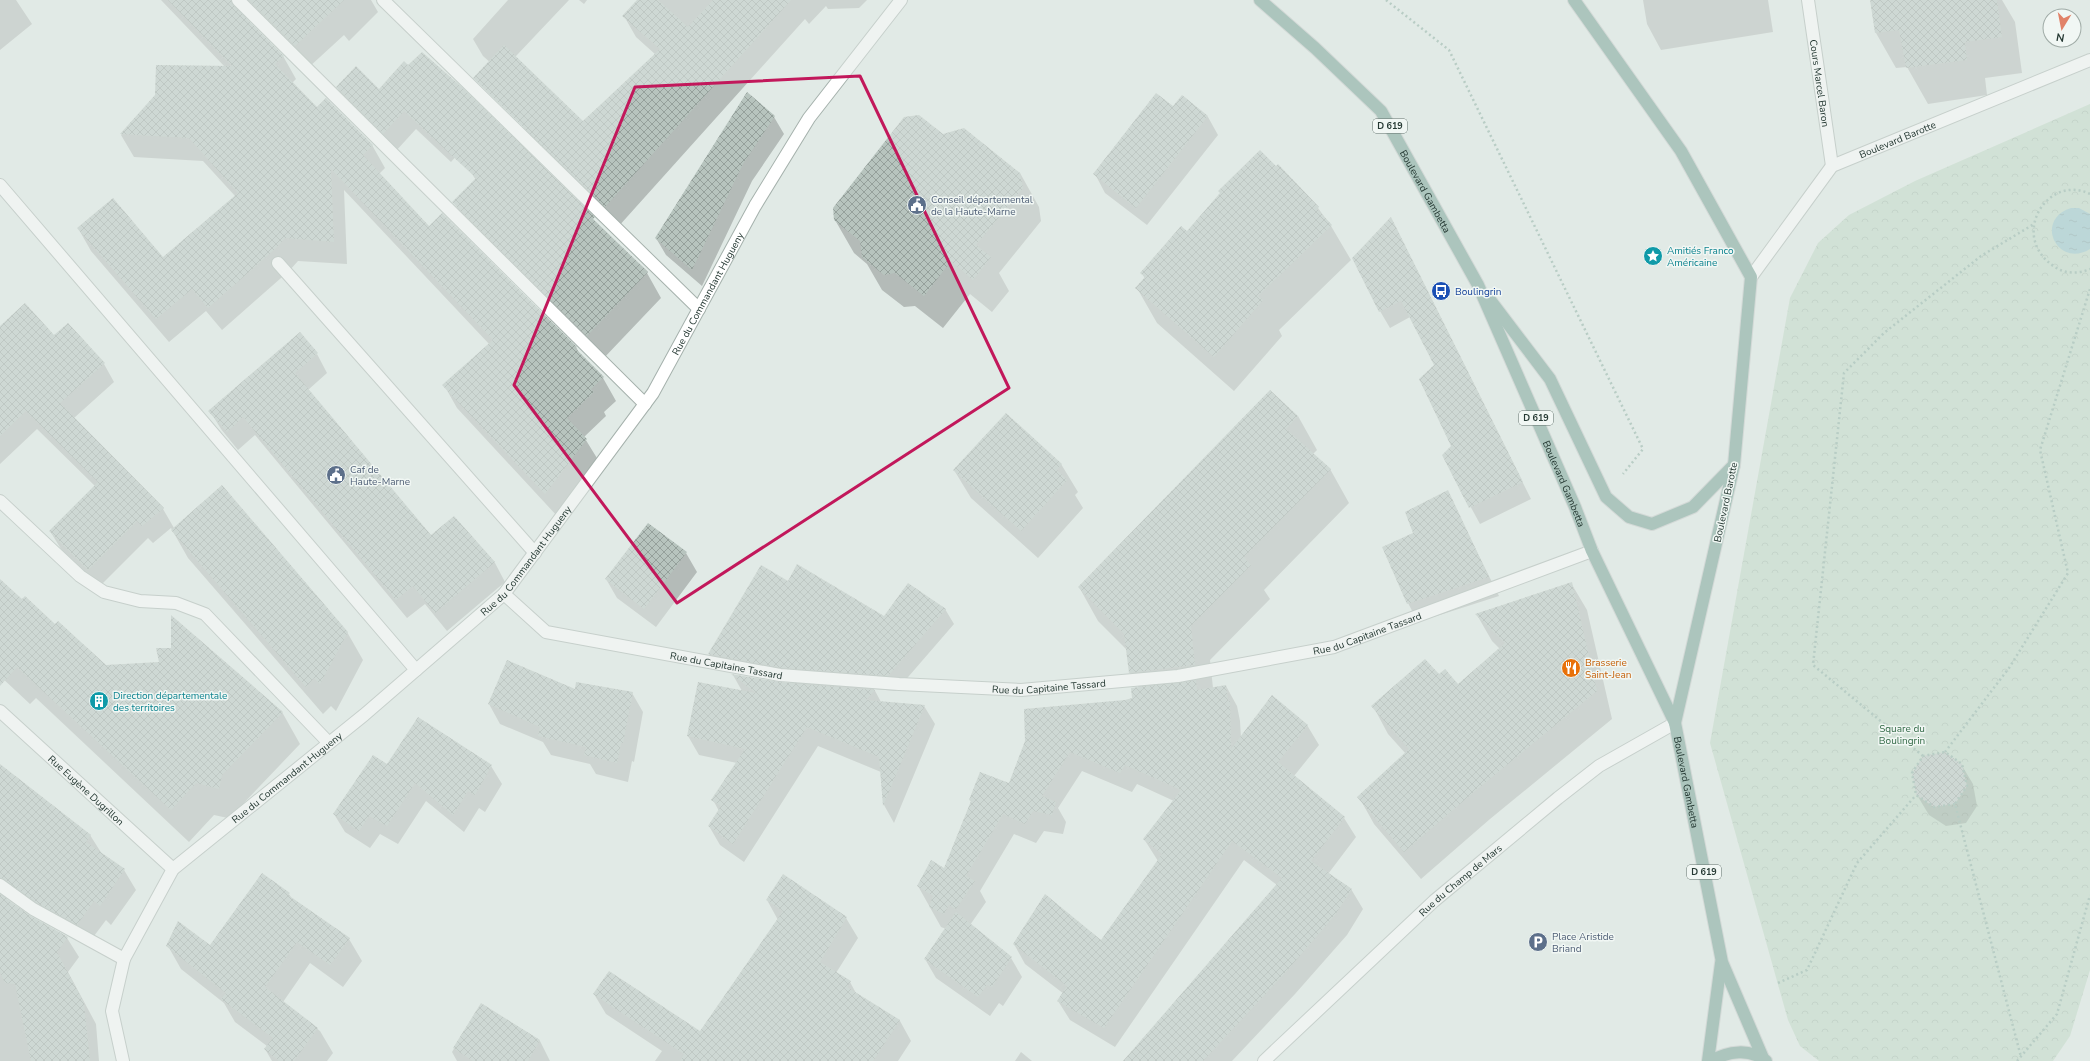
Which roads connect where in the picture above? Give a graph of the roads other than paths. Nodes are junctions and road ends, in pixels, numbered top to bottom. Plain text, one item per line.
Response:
1 (238, 0) edge
2 (383, 0) edge
3 (901, 0) edge
4 (1260, 0) edge
5 (1574, 0) edge
6 (1808, 0) edge
7 (2090, 60) edge
8 (1832, 166) junction
9 (0, 185) edge
10 (278, 263) dead end
11 (1750, 277) junction
12 (1478, 285) junction
13 (700, 309) junction
14 (645, 404) junction
15 (1734, 465) junction
16 (0, 501) edge
17 (1592, 551) junction
18 (535, 552) junction
19 (504, 594) junction
20 (416, 670) junction
21 (0, 711) edge
22 (1675, 723) junction
23 (329, 743) junction
24 (173, 869) junction
25 (0, 885) edge
26 (124, 959) junction
27 (1722, 962) junction
28 (1764, 1060) edge
29 (123, 1061) edge
30 (1264, 1061) edge
31 (1708, 1061) edge
32 (1711, 1061) edge

1 - 14 street
2 - 13 street
3 - 13 street, Rue du Commandant Hugueny
4 - 12 main road, Boulevard Gambetta / D 619
5 - 11 main road
6 - 8 street, Cours Marcel Baron
7 - 8 street, Boulevard Barotte
8 - 11 street
9 - 20 street
10 - 18 street
11 - 15 main road, Boulevard Barotte / D 619
12 - 15 main road
12 - 17 main road, Boulevard Gambetta / D 619
13 - 14 street, Rue du Commandant Hugueny
14 - 18 street, Rue du Commandant Hugueny
15 - 22 main road, Boulevard Barotte / D 619
16 - 23 street
17 - 19 street, Rue du Capitaine Tassard
17 - 22 main road, Boulevard Gambetta / D 619
18 - 19 street, Rue du Commandant Hugueny
19 - 20 street, Rue du Commandant Hugueny
20 - 23 street, Rue du Commandant Hugueny
21 - 24 street, Rue Eugène Dugrillon
22 - 27 main road, Boulevard Gambetta / D 619
22 - 30 street, Rue du Champ de Mars
23 - 24 street, Rue du Commandant Hugueny
24 - 26 street, Rue du Commandant Hugueny
25 - 26 street
26 - 29 street, Rue du Commandant Hugueny
27 - 28 main road, Boulevard Gambetta / D 619
27 - 31 main road, Boulevard Gambetta / D 619
28 - 32 main road

